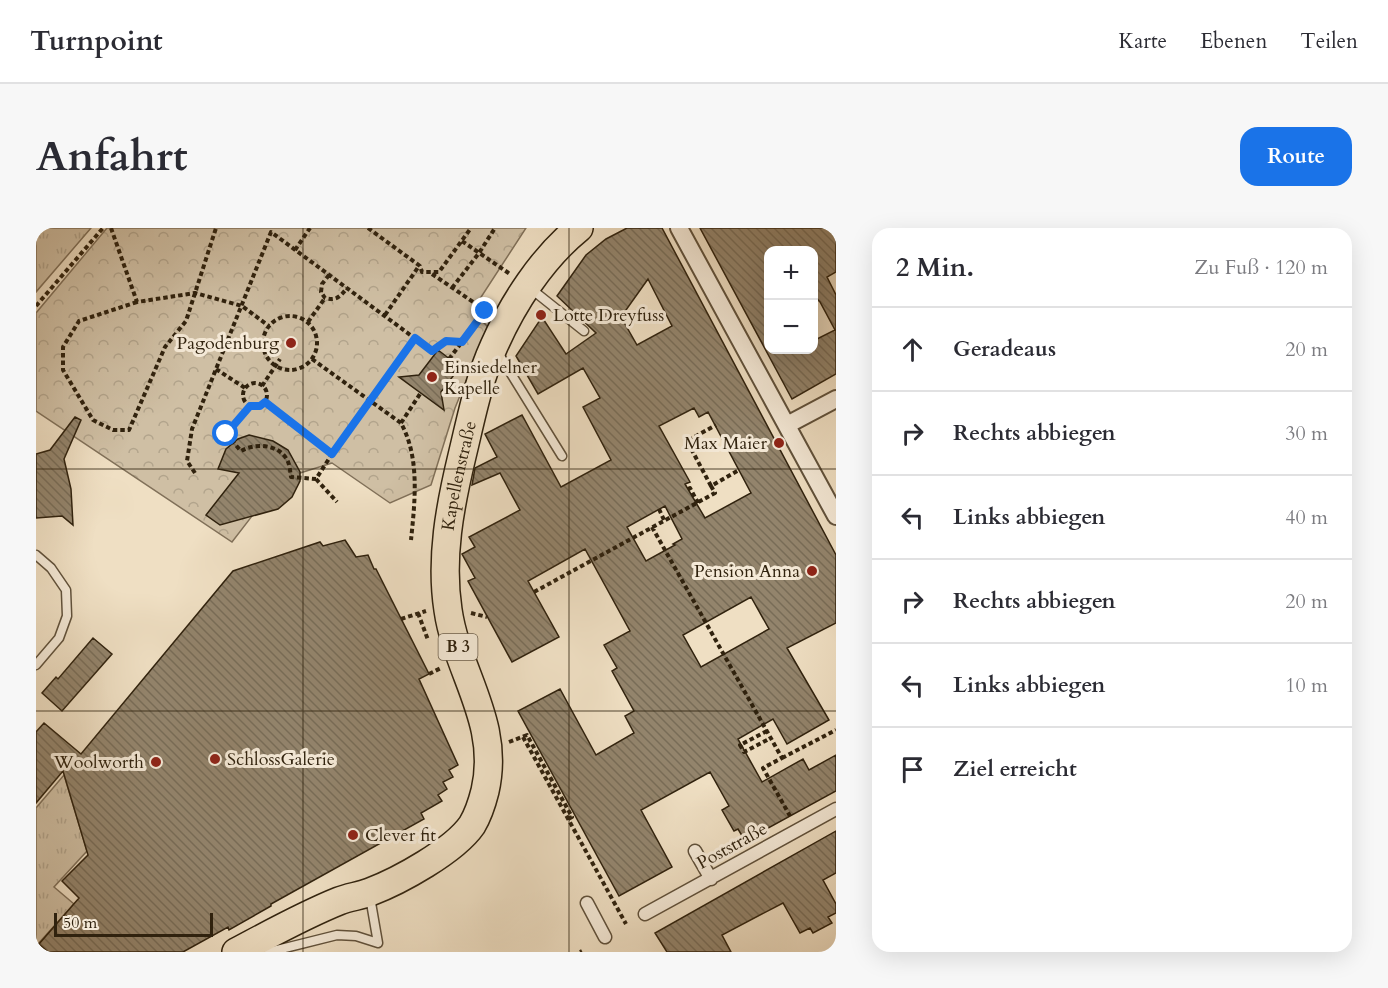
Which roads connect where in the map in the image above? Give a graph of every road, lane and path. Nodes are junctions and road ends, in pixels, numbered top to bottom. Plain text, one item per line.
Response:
1 (103, 228) edge
2 (110, 228) edge
3 (216, 228) edge
4 (310, 228) edge
5 (368, 228) edge
6 (471, 228) edge
7 (495, 228) edge
8 (579, 228) edge
9 (679, 228) edge
10 (99, 233) junction
11 (462, 241) junction
12 (295, 250) junction
13 (479, 253) junction
14 (496, 265) dead end
15 (420, 266) junction
16 (430, 273) junction
17 (329, 275) junction
18 (528, 286) junction
19 (347, 288) junction
20 (453, 288) junction
21 (195, 294) junction
22 (325, 298) junction
23 (137, 303) junction
24 (36, 306) edge
25 (242, 306) junction
26 (385, 315) junction
27 (308, 322) junction
28 (268, 326) junction
29 (584, 331) dead end
30 (415, 338) junction
31 (462, 342) junction
32 (494, 345) junction
33 (280, 359) dead end
34 (312, 359) junction
35 (449, 359) dead end
36 (275, 365) junction
37 (216, 369) junction
38 (262, 386) junction
39 (245, 388) junction
40 (420, 394) dead end
41 (369, 400) junction
42 (265, 402) junction
43 (835, 402) edge
44 (250, 406) junction
45 (401, 423) junction
46 (787, 424) junction
47 (716, 425) dead end
48 (332, 454) junction
49 (562, 456) dead end
50 (739, 470) dead end
51 (195, 473) dead end
52 (316, 479) junction
53 (711, 486) junction
54 (688, 489) dead end
55 (337, 502) dead end
56 (698, 502) junction
57 (659, 509) dead end
58 (836, 516) edge
59 (664, 520) junction
60 (652, 527) junction
61 (411, 540) dead end
62 (36, 555) edge
63 (534, 592) dead end
64 (434, 610) dead end
65 (401, 619) dead end
66 (36, 665) edge
67 (439, 669) dead end
68 (429, 674) dead end
69 (836, 730) edge
70 (767, 731) junction
71 (771, 738) junction
72 (782, 758) junction
73 (552, 780) junction
74 (836, 809) edge
75 (798, 829) junction
76 (695, 850) dead end
77 (711, 879) junction
78 (369, 893) junction
79 (587, 903) dead end
80 (645, 914) dead end
81 (626, 924) dead end
82 (605, 937) dead end
83 (237, 952) edge
84 (268, 952) edge

1 - 10 path
2 - 10 path
2 - 23 path
3 - 21 path
4 - 12 path
5 - 15 path
6 - 11 path
7 - 13 path
8 - 18 main road, Kapellenstraße / B 3
9 - 46 street
10 - 24 path
11 - 13 path
11 - 16 path
12 - 17 path
12 - 25 path
13 - 14 path
13 - 20 path
15 - 16 path
15 - 26 path
16 - 20 path
17 - 19 path
17 - 22 path
18 - 29 lane
18 - 32 main road, Kapellenstraße / B 3
19 - 22 path
19 - 26 path
20 - 31 path
21 - 23 path
21 - 23 path
21 - 25 path
22 - 27 path
25 - 28 path
25 - 37 path
26 - 30 path
27 - 28 path
27 - 34 path
28 - 36 path
30 - 31 path
30 - 41 path
31 - 35 path
32 - 49 lane
32 - 78 main road, Kapellenstraße / B 3
33 - 36 path
34 - 36 path
34 - 41 path
36 - 38 path
37 - 39 path
37 - 51 path
38 - 39 path
38 - 42 path
39 - 44 path
40 - 45 path
41 - 45 path
41 - 48 path
42 - 44 path
42 - 48 path
43 - 46 street
44 - 52 path
45 - 61 path
46 - 58 street
47 - 53 path
48 - 52 path
50 - 53 path
52 - 55 path
53 - 56 path
54 - 56 path
56 - 59 path
57 - 59 path
59 - 60 path
60 - 63 path
60 - 70 path
62 - 66 lane
64 - 65 path
67 - 68 path
69 - 72 path
70 - 71 path
70 - 71 path
71 - 72 path
72 - 75 path
73 - 73 path
73 - 81 path
74 - 75 street, Poststraße
75 - 77 street, Poststraße
76 - 77 street
77 - 80 street, Poststraße
78 - 83 main road, B 3
78 - 84 main road, B 3
78 - 84 lane
79 - 82 street

